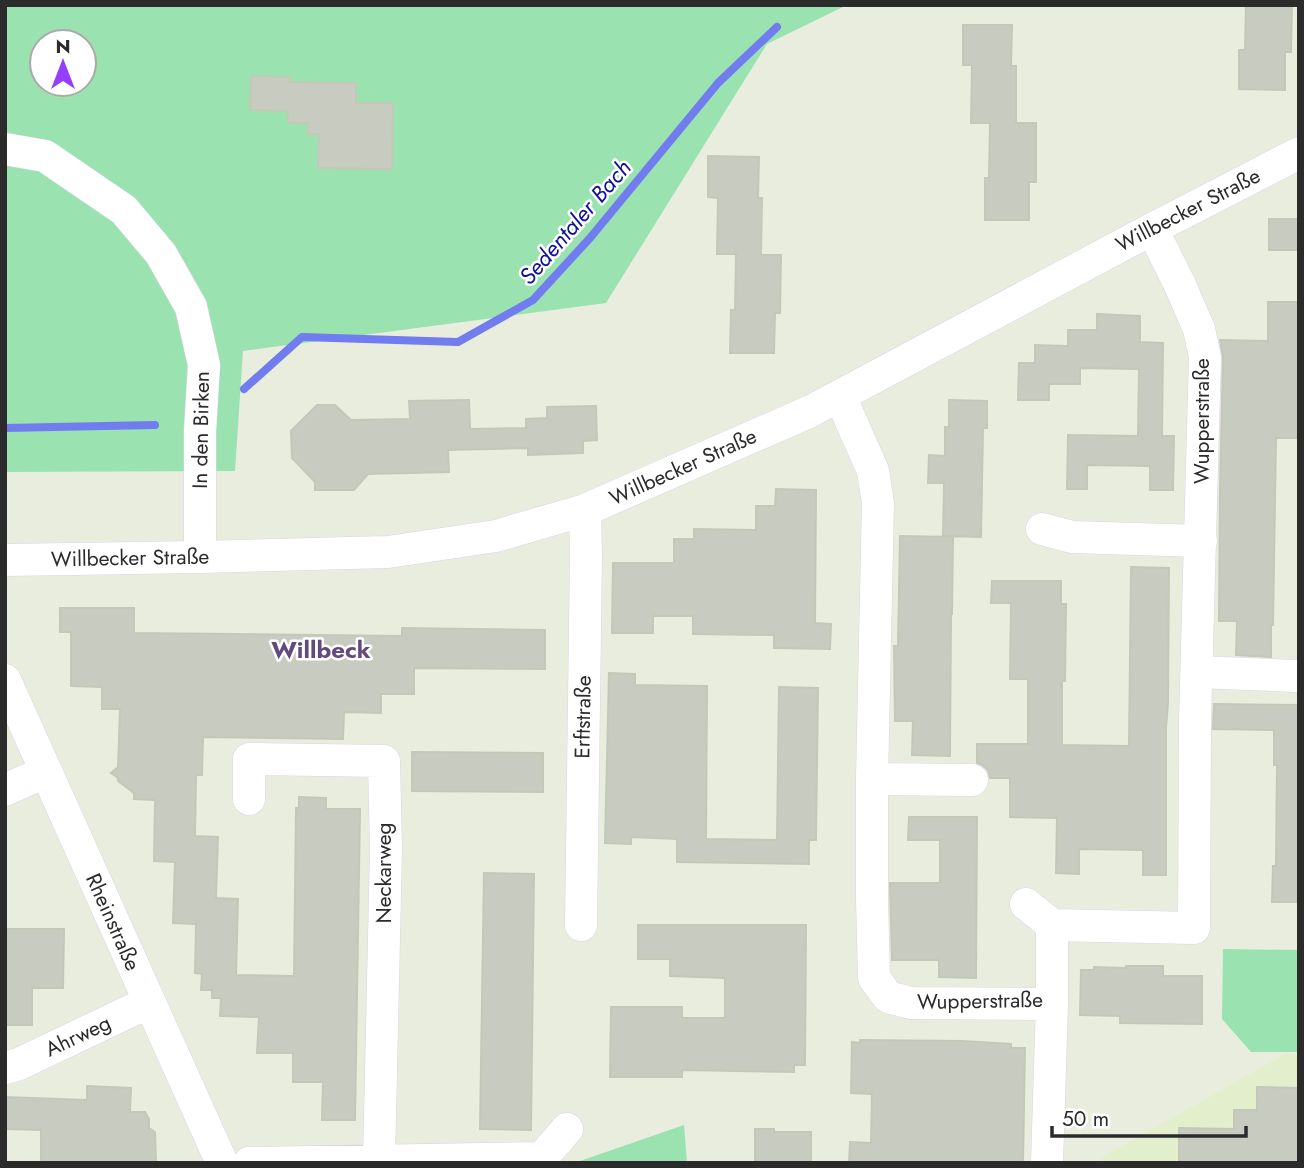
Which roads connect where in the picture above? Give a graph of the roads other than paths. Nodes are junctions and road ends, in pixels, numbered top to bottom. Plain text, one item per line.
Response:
1 (5, 149) edge
2 (1299, 153) edge
3 (1152, 229) junction
4 (840, 396) junction
5 (585, 510) junction
6 (1042, 529) dead end
7 (1201, 541) junction
8 (200, 557) junction
9 (5, 560) edge
10 (1197, 672) junction
11 (1297, 676) dead end
12 (5, 680) edge
13 (45, 772) junction
14 (872, 779) junction
15 (972, 780) dead end
16 (5, 790) edge
17 (249, 799) dead end
18 (1026, 904) dead end
19 (581, 925) dead end
20 (1052, 925) junction
21 (149, 1002) junction
22 (1052, 1004) junction
23 (5, 1068) edge
24 (567, 1129) dead end
25 (379, 1160) junction
26 (222, 1163) edge
27 (249, 1163) edge
28 (1047, 1163) edge

1 - 8 street, In den Birken
2 - 3 street, Willbecker Straße
3 - 4 street, Willbecker Straße
3 - 7 street, Wupperstraße
4 - 5 street, Willbecker Straße
4 - 14 street, Wupperstraße
5 - 8 street, Willbecker Straße
5 - 19 street, Erftstraße
6 - 7 street
7 - 10 street, Wupperstraße
8 - 9 street, Willbecker Straße
10 - 11 street
10 - 20 street, Wupperstraße
12 - 13 street, Rheinstraße
13 - 16 street
13 - 21 street, Rheinstraße
14 - 15 street
14 - 22 street, Wupperstraße
17 - 25 street, Neckarweg
18 - 20 street
20 - 22 street, Wupperstraße
21 - 23 street, Ahrweg
21 - 26 street, Rheinstraße
22 - 28 street
24 - 25 street
25 - 27 street

